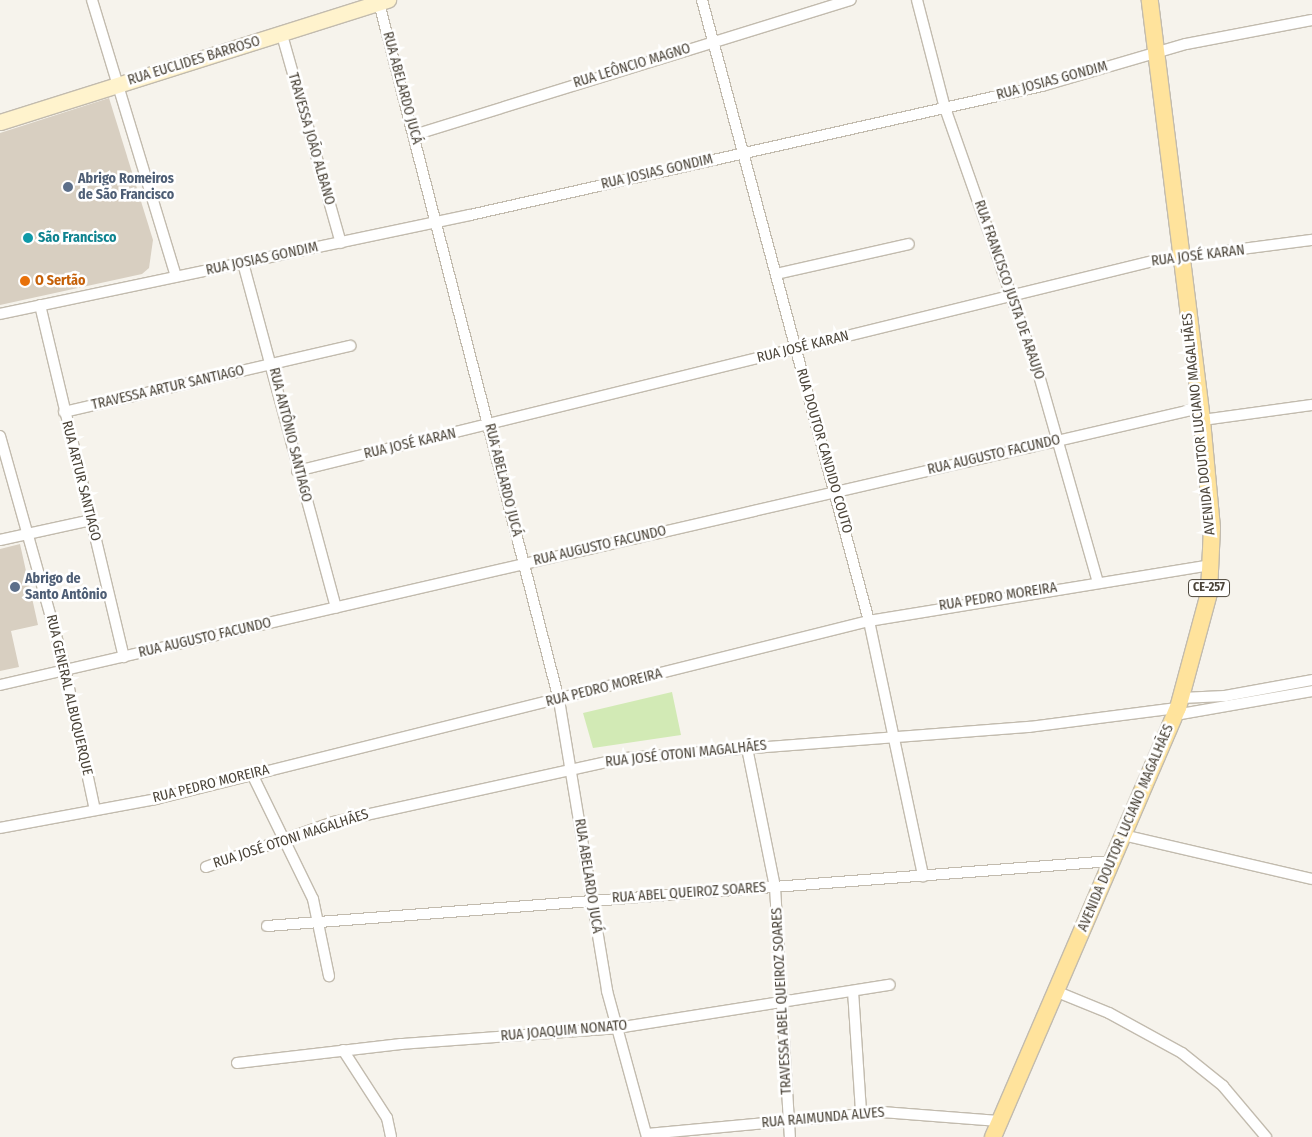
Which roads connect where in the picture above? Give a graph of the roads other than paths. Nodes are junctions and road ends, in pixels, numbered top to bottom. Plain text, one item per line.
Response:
1 (92, 0) edge
2 (702, 0) edge
3 (852, 0) edge
4 (917, 0) edge
5 (1150, 0) edge
6 (384, 1) edge
7 (1312, 20) edge
8 (282, 35) junction
9 (713, 42) junction
10 (1156, 52) junction
11 (117, 84) junction
12 (945, 108) junction
13 (0, 122) edge
14 (414, 135) junction
15 (744, 151) junction
16 (436, 223) junction
17 (1312, 240) edge
18 (342, 243) junction
19 (909, 244) dead end
20 (1181, 256) junction
21 (243, 263) junction
22 (776, 274) junction
23 (176, 277) junction
24 (1012, 296) junction
25 (40, 305) junction
26 (0, 314) edge
27 (350, 346) dead end
28 (795, 349) junction
29 (272, 364) junction
30 (1312, 405) edge
31 (64, 412) junction
32 (1201, 414) junction
33 (489, 426) junction
34 (0, 436) edge
35 (1058, 440) junction
36 (298, 471) junction
37 (836, 492) junction
38 (91, 520) junction
39 (26, 534) junction
40 (0, 540) edge
41 (525, 563) junction
42 (1211, 565) junction
43 (1098, 582) junction
44 (336, 608) junction
45 (869, 620) junction
46 (124, 657) junction
47 (65, 670) junction
48 (1312, 680) edge
49 (0, 686) edge
50 (1312, 691) edge
51 (559, 700) junction
52 (1178, 707) junction
53 (896, 738) junction
54 (747, 748) junction
55 (572, 768) junction
56 (252, 774) junction
57 (95, 810) junction
58 (0, 828) edge
59 (1123, 835) junction
60 (287, 838) junction
61 (1112, 861) junction
62 (206, 868) dead end
63 (923, 876) junction
64 (1312, 879) edge
65 (775, 887) junction
66 (593, 900) junction
67 (320, 921) junction
68 (267, 926) dead end
69 (329, 976) dead end
70 (890, 985) dead end
71 (854, 990) junction
72 (1054, 991) junction
73 (780, 1001) junction
74 (617, 1028) junction
75 (343, 1050) junction
76 (237, 1063) dead end
77 (861, 1113) junction
78 (789, 1120) junction
79 (999, 1121) junction
80 (647, 1135) edge
81 (391, 1137) edge
82 (790, 1137) edge
83 (993, 1137) edge
84 (1266, 1137) edge

1 - 11 street
2 - 9 street, RUA DOUTOR CANDIDO COUTO
3 - 9 street, RUA LEÔNCIO MAGNO
4 - 12 street, RUA FRANCISCO JUSTA DE ARAUJO
5 - 10 main road, AVENIDA DOUTOR LUCIANO MAGALHÃES / CE-257
6 - 8 street, RUA EUCLIDES BARROSO
6 - 14 street, RUA ABELARDO JUCÁ
7 - 10 street, RUA JOSIAS GONDIM
8 - 11 street, RUA EUCLIDES BARROSO
8 - 18 street, TRAVESSA JOÃO ALBANO
9 - 14 street, RUA LEÔNCIO MAGNO
9 - 15 street, RUA DOUTOR CANDIDO COUTO
10 - 12 street, RUA JOSIAS GONDIM
10 - 20 main road, AVENIDA DOUTOR LUCIANO MAGALHÃES / CE-257
11 - 13 street, RUA EUCLIDES BARROSO
11 - 23 street
12 - 15 street, RUA JOSIAS GONDIM
12 - 24 street, RUA FRANCISCO JUSTA DE ARAUJO
14 - 16 street, RUA ABELARDO JUCÁ
15 - 16 street, RUA JOSIAS GONDIM
15 - 22 street, RUA DOUTOR CANDIDO COUTO
16 - 18 street, RUA JOSIAS GONDIM
16 - 33 street, RUA ABELARDO JUCÁ
17 - 20 street, RUA JOSÉ KARAN
18 - 21 street, RUA JOSIAS GONDIM
19 - 22 street
20 - 24 street, RUA JOSÉ KARAN
20 - 32 main road, AVENIDA DOUTOR LUCIANO MAGALHÃES / CE-257
21 - 23 street, RUA JOSIAS GONDIM
21 - 29 street, RUA ANTÔNIO SANTIAGO
22 - 28 street, RUA DOUTOR CANDIDO COUTO
23 - 25 street, RUA JOSIAS GONDIM
24 - 28 street, RUA JOSÉ KARAN
24 - 35 street, RUA FRANCISCO JUSTA DE ARAUJO
25 - 26 street, RUA JOSIAS GONDIM
25 - 31 street, RUA ARTUR SANTIAGO
27 - 29 street, TRAVESSA ARTUR SANTIAGO
28 - 33 street, RUA JOSÉ KARAN
28 - 37 street, RUA DOUTOR CANDIDO COUTO
29 - 31 street, TRAVESSA ARTUR SANTIAGO
29 - 36 street, RUA ANTÔNIO SANTIAGO
30 - 32 street, RUA AUGUSTO FACUNDO
31 - 38 street, RUA ARTUR SANTIAGO
32 - 35 street, RUA AUGUSTO FACUNDO
32 - 42 main road, AVENIDA DOUTOR LUCIANO MAGALHÃES / CE-257
33 - 36 street, RUA JOSÉ KARAN
33 - 41 street, RUA ABELARDO JUCÁ
34 - 39 street, RUA GENERAL ALBUQUERQUE
35 - 37 street, RUA AUGUSTO FACUNDO
35 - 43 street, RUA FRANCISCO JUSTA DE ARAUJO
36 - 44 street, RUA ANTÔNIO SANTIAGO
37 - 41 street, RUA AUGUSTO FACUNDO
37 - 45 street, RUA DOUTOR CANDIDO COUTO
38 - 39 street
38 - 46 street, RUA ARTUR SANTIAGO
39 - 40 street
39 - 47 street, RUA GENERAL ALBUQUERQUE
41 - 44 street, RUA AUGUSTO FACUNDO
41 - 51 street, RUA ABELARDO JUCÁ
42 - 43 street, RUA PEDRO MOREIRA
42 - 52 main road, AVENIDA DOUTOR LUCIANO MAGALHÃES / CE-257
43 - 45 street, RUA PEDRO MOREIRA
44 - 46 street, RUA AUGUSTO FACUNDO
45 - 51 street, RUA PEDRO MOREIRA
45 - 53 street, RUA DOUTOR CANDIDO COUTO
46 - 47 street, RUA AUGUSTO FACUNDO
47 - 49 street, RUA AUGUSTO FACUNDO
47 - 57 street, RUA GENERAL ALBUQUERQUE
48 - 52 street
50 - 52 street
51 - 55 street, RUA ABELARDO JUCÁ
51 - 56 street, RUA PEDRO MOREIRA
52 - 53 street, RUA JOSÉ OTONI MAGALHÃES
52 - 59 main road, AVENIDA DOUTOR LUCIANO MAGALHÃES / CE-257
53 - 54 street, RUA JOSÉ OTONI MAGALHÃES
53 - 63 street, RUA DOUTOR CANDIDO COUTO
54 - 55 street, RUA JOSÉ OTONI MAGALHÃES
54 - 65 street, TRAVESSA ABEL QUEIROZ SOARES
55 - 60 street, RUA JOSÉ OTONI MAGALHÃES
55 - 66 street, RUA ABELARDO JUCÁ
56 - 57 street, RUA PEDRO MOREIRA
56 - 60 street
57 - 58 street, RUA PEDRO MOREIRA
59 - 61 main road, AVENIDA DOUTOR LUCIANO MAGALHÃES / CE-257
59 - 64 street
60 - 62 street, RUA JOSÉ OTONI MAGALHÃES
60 - 67 street
61 - 63 street, RUA ABEL QUEIROZ SOARES
61 - 72 main road, AVENIDA DOUTOR LUCIANO MAGALHÃES / CE-257
63 - 65 street, RUA ABEL QUEIROZ SOARES
65 - 66 street, RUA ABEL QUEIROZ SOARES
65 - 73 street, TRAVESSA ABEL QUEIROZ SOARES
66 - 67 street, RUA ABEL QUEIROZ SOARES
66 - 74 street, RUA ABELARDO JUCÁ
67 - 68 street, RUA ABEL QUEIROZ SOARES
67 - 69 street
70 - 71 street, RUA JOAQUIM NONATO
71 - 73 street, RUA JOAQUIM NONATO
71 - 77 street
72 - 79 main road, AVENIDA DOUTOR LUCIANO MAGALHÃES / CE-257
72 - 84 street
73 - 74 street, RUA JOAQUIM NONATO
73 - 78 street, TRAVESSA ABEL QUEIROZ SOARES
74 - 75 street, RUA JOAQUIM NONATO
74 - 80 street, RUA ABELARDO JUCÁ
75 - 76 street, RUA JOAQUIM NONATO
75 - 81 street
77 - 78 street, RUA RAIMUNDA ALVES
77 - 79 street, RUA RAIMUNDA ALVES
78 - 80 street, RUA RAIMUNDA ALVES
78 - 82 street, TRAVESSA ABEL QUEIROZ SOARES
79 - 83 main road, AVENIDA DOUTOR LUCIANO MAGALHÃES / CE-257

